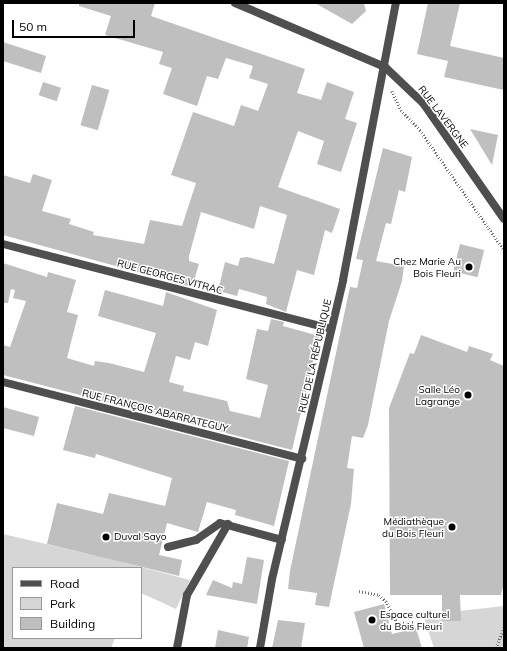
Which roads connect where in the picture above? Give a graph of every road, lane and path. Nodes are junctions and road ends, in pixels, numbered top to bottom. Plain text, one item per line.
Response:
1 (235, 3) edge
2 (396, 3) edge
3 (385, 67) junction
4 (504, 219) edge
5 (3, 244) edge
6 (504, 250) edge
7 (331, 329) junction
8 (3, 382) edge
9 (302, 459) junction
10 (228, 524) junction
11 (282, 540) junction
12 (168, 547) dead end
13 (359, 591) dead end
14 (415, 622) dead end
15 (504, 628) edge
16 (177, 648) edge
17 (260, 648) edge
18 (496, 648) edge

1 - 3 street, RUE LAVERGNE
2 - 3 street, RUE DE LA RÉPUBLIQUE
3 - 4 street, RUE LAVERGNE
3 - 6 path
3 - 7 street, RUE DE LA RÉPUBLIQUE
5 - 7 street, RUE GEORGES VITRAC
7 - 9 street, RUE DE LA RÉPUBLIQUE
8 - 9 street, RUE FRANÇOIS ABARRATEGUY
9 - 11 street, RUE DE LA RÉPUBLIQUE
10 - 11 street
10 - 12 street
10 - 16 street
11 - 17 street, RUE DE LA RÉPUBLIQUE
13 - 14 path
15 - 18 path

